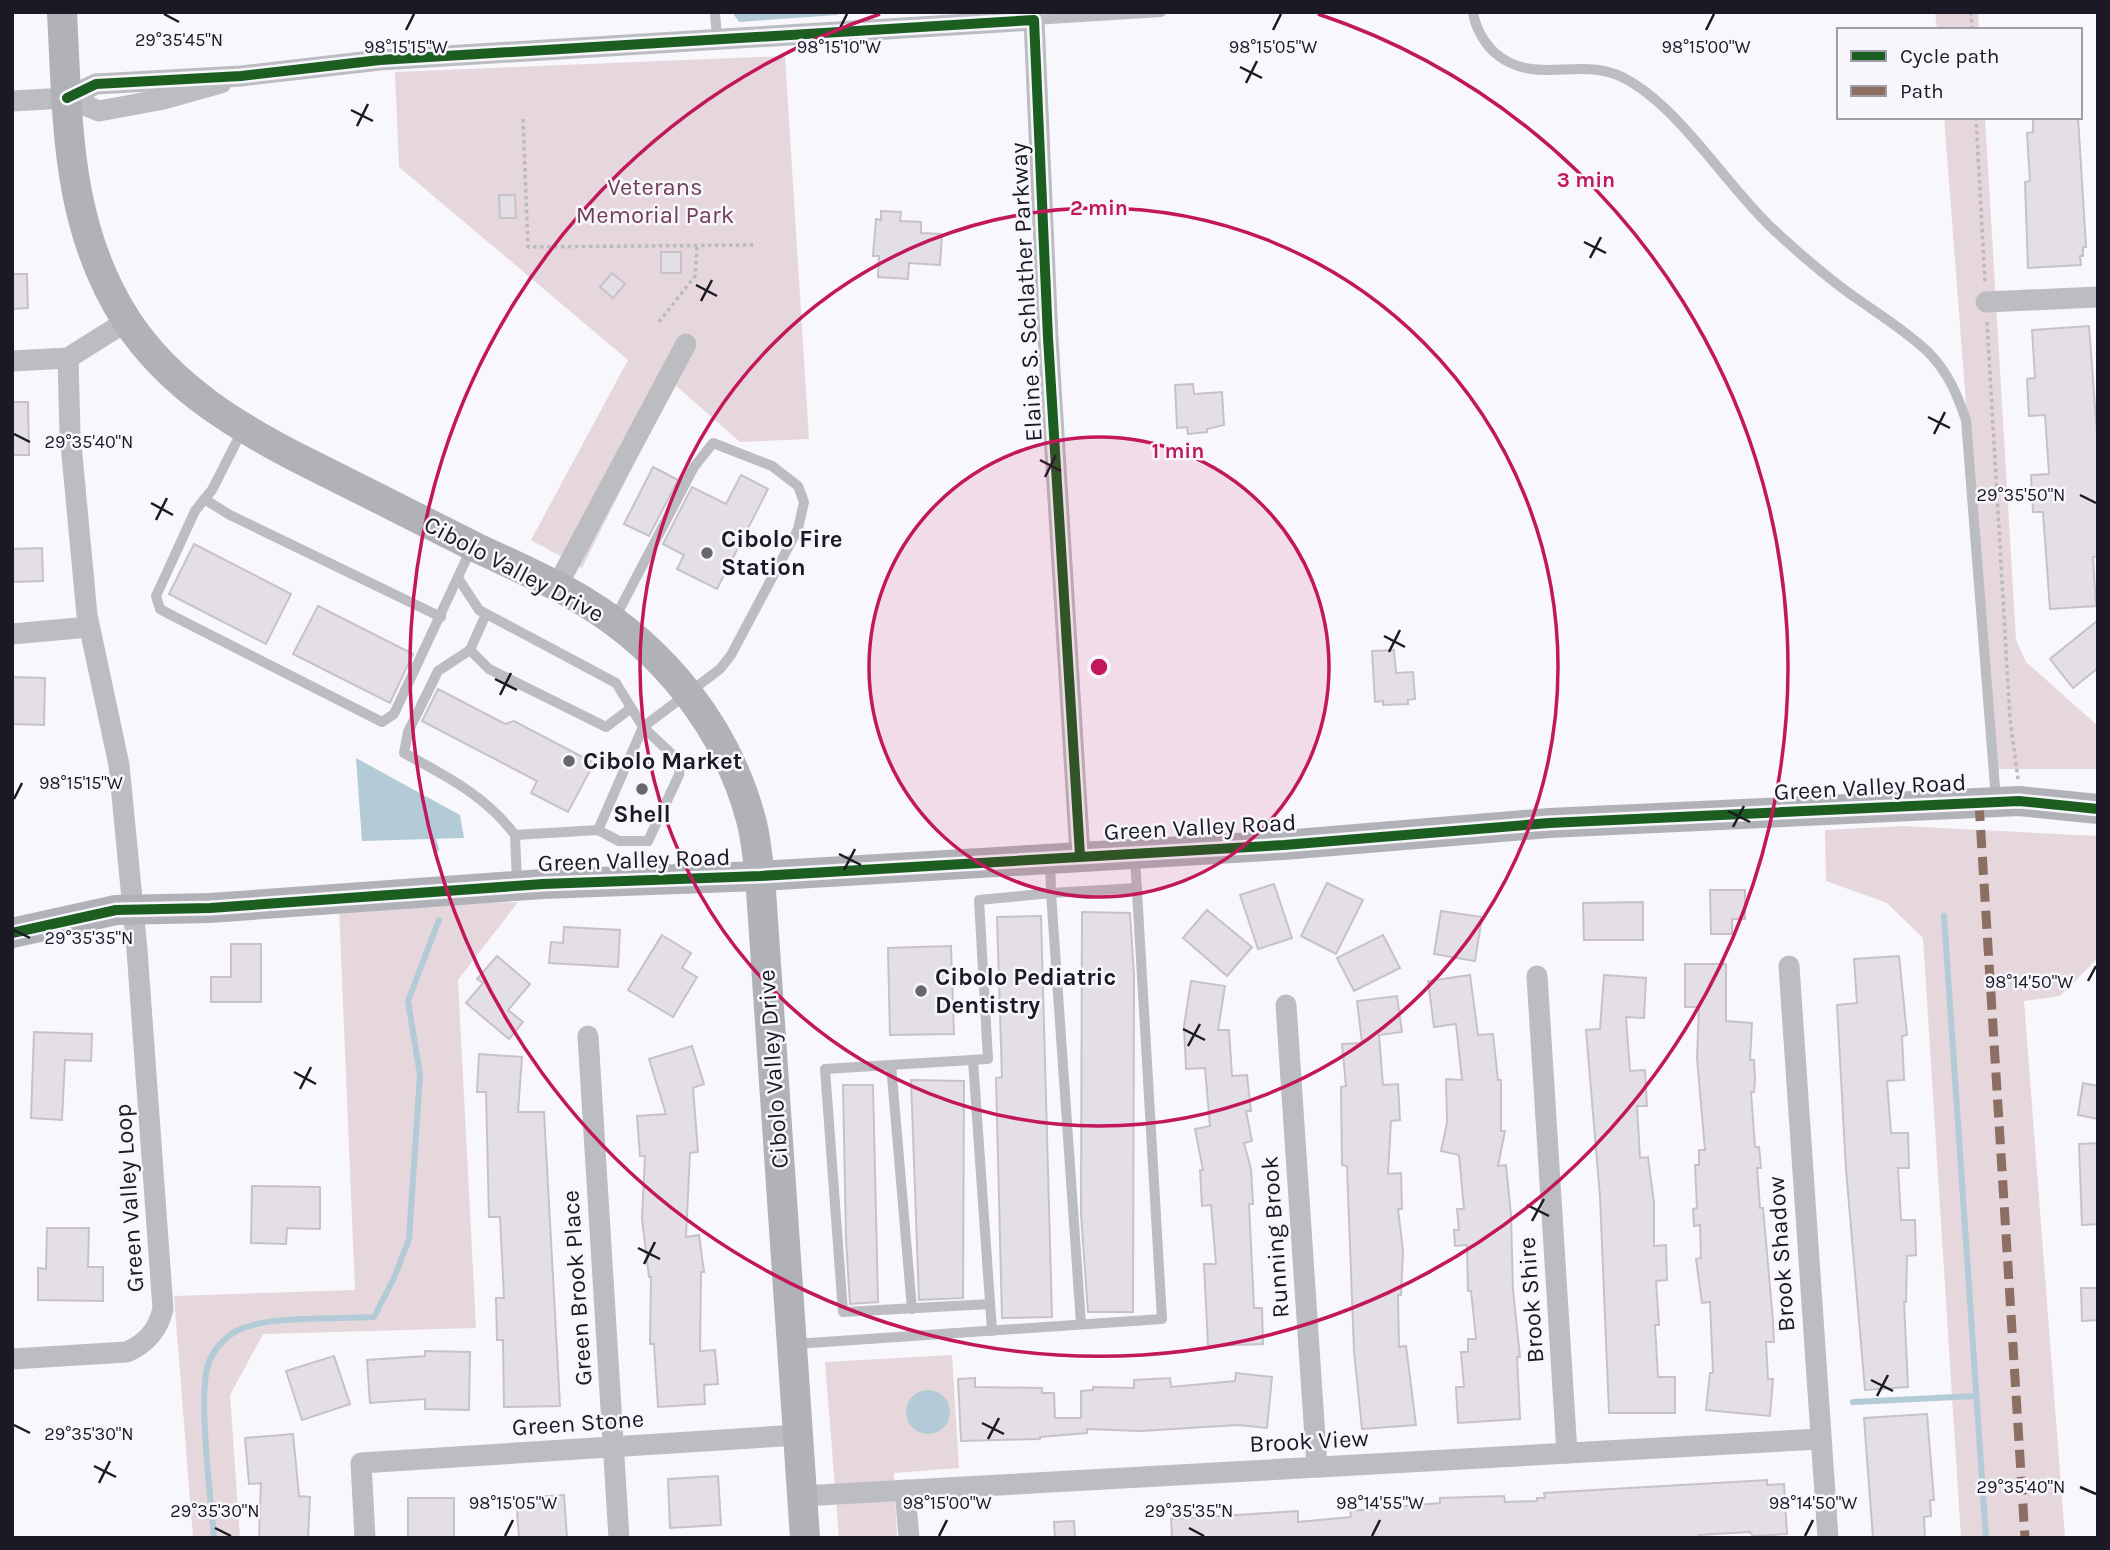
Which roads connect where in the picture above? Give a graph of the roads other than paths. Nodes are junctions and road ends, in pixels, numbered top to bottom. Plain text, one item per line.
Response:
1 (62, 12) edge
2 (715, 12) edge
3 (1161, 12) edge
4 (1473, 12) edge
5 (1034, 16) edge
6 (717, 38) junction
7 (67, 98) junction
8 (12, 101) edge
9 (2098, 297) edge
10 (1986, 302) road end
11 (127, 321) junction
12 (686, 344) dead end
13 (68, 358) junction
14 (12, 361) edge
15 (243, 428) junction
16 (204, 499) junction
17 (473, 546) junction
18 (458, 578) junction
19 (557, 586) junction
20 (485, 614) junction
21 (441, 617) junction
22 (613, 621) junction
23 (89, 627) junction
24 (12, 634) edge
25 (470, 650) junction
26 (688, 692) junction
27 (631, 708) junction
28 (643, 727) junction
29 (2008, 802) junction
30 (2098, 809) edge
31 (598, 830) junction
32 (515, 835) junction
33 (1135, 852) junction
34 (1080, 855) junction
35 (1050, 856) junction
36 (760, 876) junction
37 (517, 886) junction
38 (1137, 888) junction
39 (1051, 893) junction
40 (131, 909) junction
41 (12, 933) edge
42 (1789, 966) dead end
43 (1537, 976) dead end
44 (1286, 1005) dead end
45 (588, 1036) dead end
46 (974, 1060) junction
47 (891, 1065) junction
48 (990, 1304) junction
49 (912, 1309) junction
50 (1081, 1324) junction
51 (992, 1331) junction
52 (792, 1344) junction
53 (12, 1359) edge
54 (798, 1435) junction
55 (1819, 1439) junction
56 (613, 1447) junction
57 (1567, 1453) junction
58 (1317, 1467) junction
59 (905, 1490) junction
60 (802, 1496) junction
61 (365, 1538) edge
62 (619, 1538) edge
63 (805, 1538) edge
64 (909, 1538) edge
65 (1828, 1538) edge

1 - 7 street, Cibolo Valley Drive
2 - 6 lane
3 - 5 lane
4 - 29 lane
5 - 6 street
5 - 34 street, Elaine S. Schlather Parkway
6 - 7 street
7 - 8 street
7 - 11 street, Cibolo Valley Drive
9 - 10 street
11 - 13 street
11 - 15 street, Cibolo Valley Drive
12 - 19 street
13 - 14 street
13 - 23 street, Green Valley Loop
15 - 16 lane
15 - 17 street, Cibolo Valley Drive
16 - 21 lane
16 - 21 lane
17 - 18 lane
17 - 19 street, Cibolo Valley Drive
18 - 20 lane
18 - 21 lane
19 - 22 street, Cibolo Valley Drive
20 - 25 lane
20 - 27 lane
22 - 26 street, Cibolo Valley Drive
22 - 26 lane
23 - 24 street
23 - 40 street, Green Valley Loop
25 - 27 lane
25 - 32 lane
26 - 28 lane
26 - 36 street, Cibolo Valley Drive
27 - 28 lane
28 - 31 lane
28 - 31 lane
29 - 30 street, Green Valley Road
29 - 33 street, Green Valley Road
31 - 32 lane
32 - 37 lane
33 - 34 street, Green Valley Road
33 - 38 lane
34 - 35 street, Green Valley Road
35 - 36 street, Green Valley Road
35 - 39 lane
36 - 37 street, Green Valley Road
36 - 52 street, Cibolo Valley Drive
37 - 40 street, Green Valley Road
38 - 39 lane
38 - 50 lane
39 - 46 lane
39 - 50 lane
40 - 41 street, Green Valley Road
40 - 53 street, Green Valley Loop
42 - 55 street, Brook Shadow
43 - 57 street, Brook Shire
44 - 58 street, Running Brook
45 - 56 street, Green Brook Place
46 - 47 lane
46 - 48 lane
47 - 49 lane
47 - 49 lane
48 - 49 lane
48 - 51 lane
50 - 51 lane
51 - 52 lane
52 - 54 street, Cibolo Valley Drive
54 - 56 street, Green Stone
54 - 60 street, Cibolo Valley Drive
55 - 57 street, Brook View
55 - 65 street, Brook Shadow
56 - 61 street, Green Stone
56 - 62 street, Green Brook Place
57 - 58 street, Brook View
58 - 59 street, Brook View
59 - 60 street, Brook View
59 - 64 street
60 - 63 street, Cibolo Valley Drive

